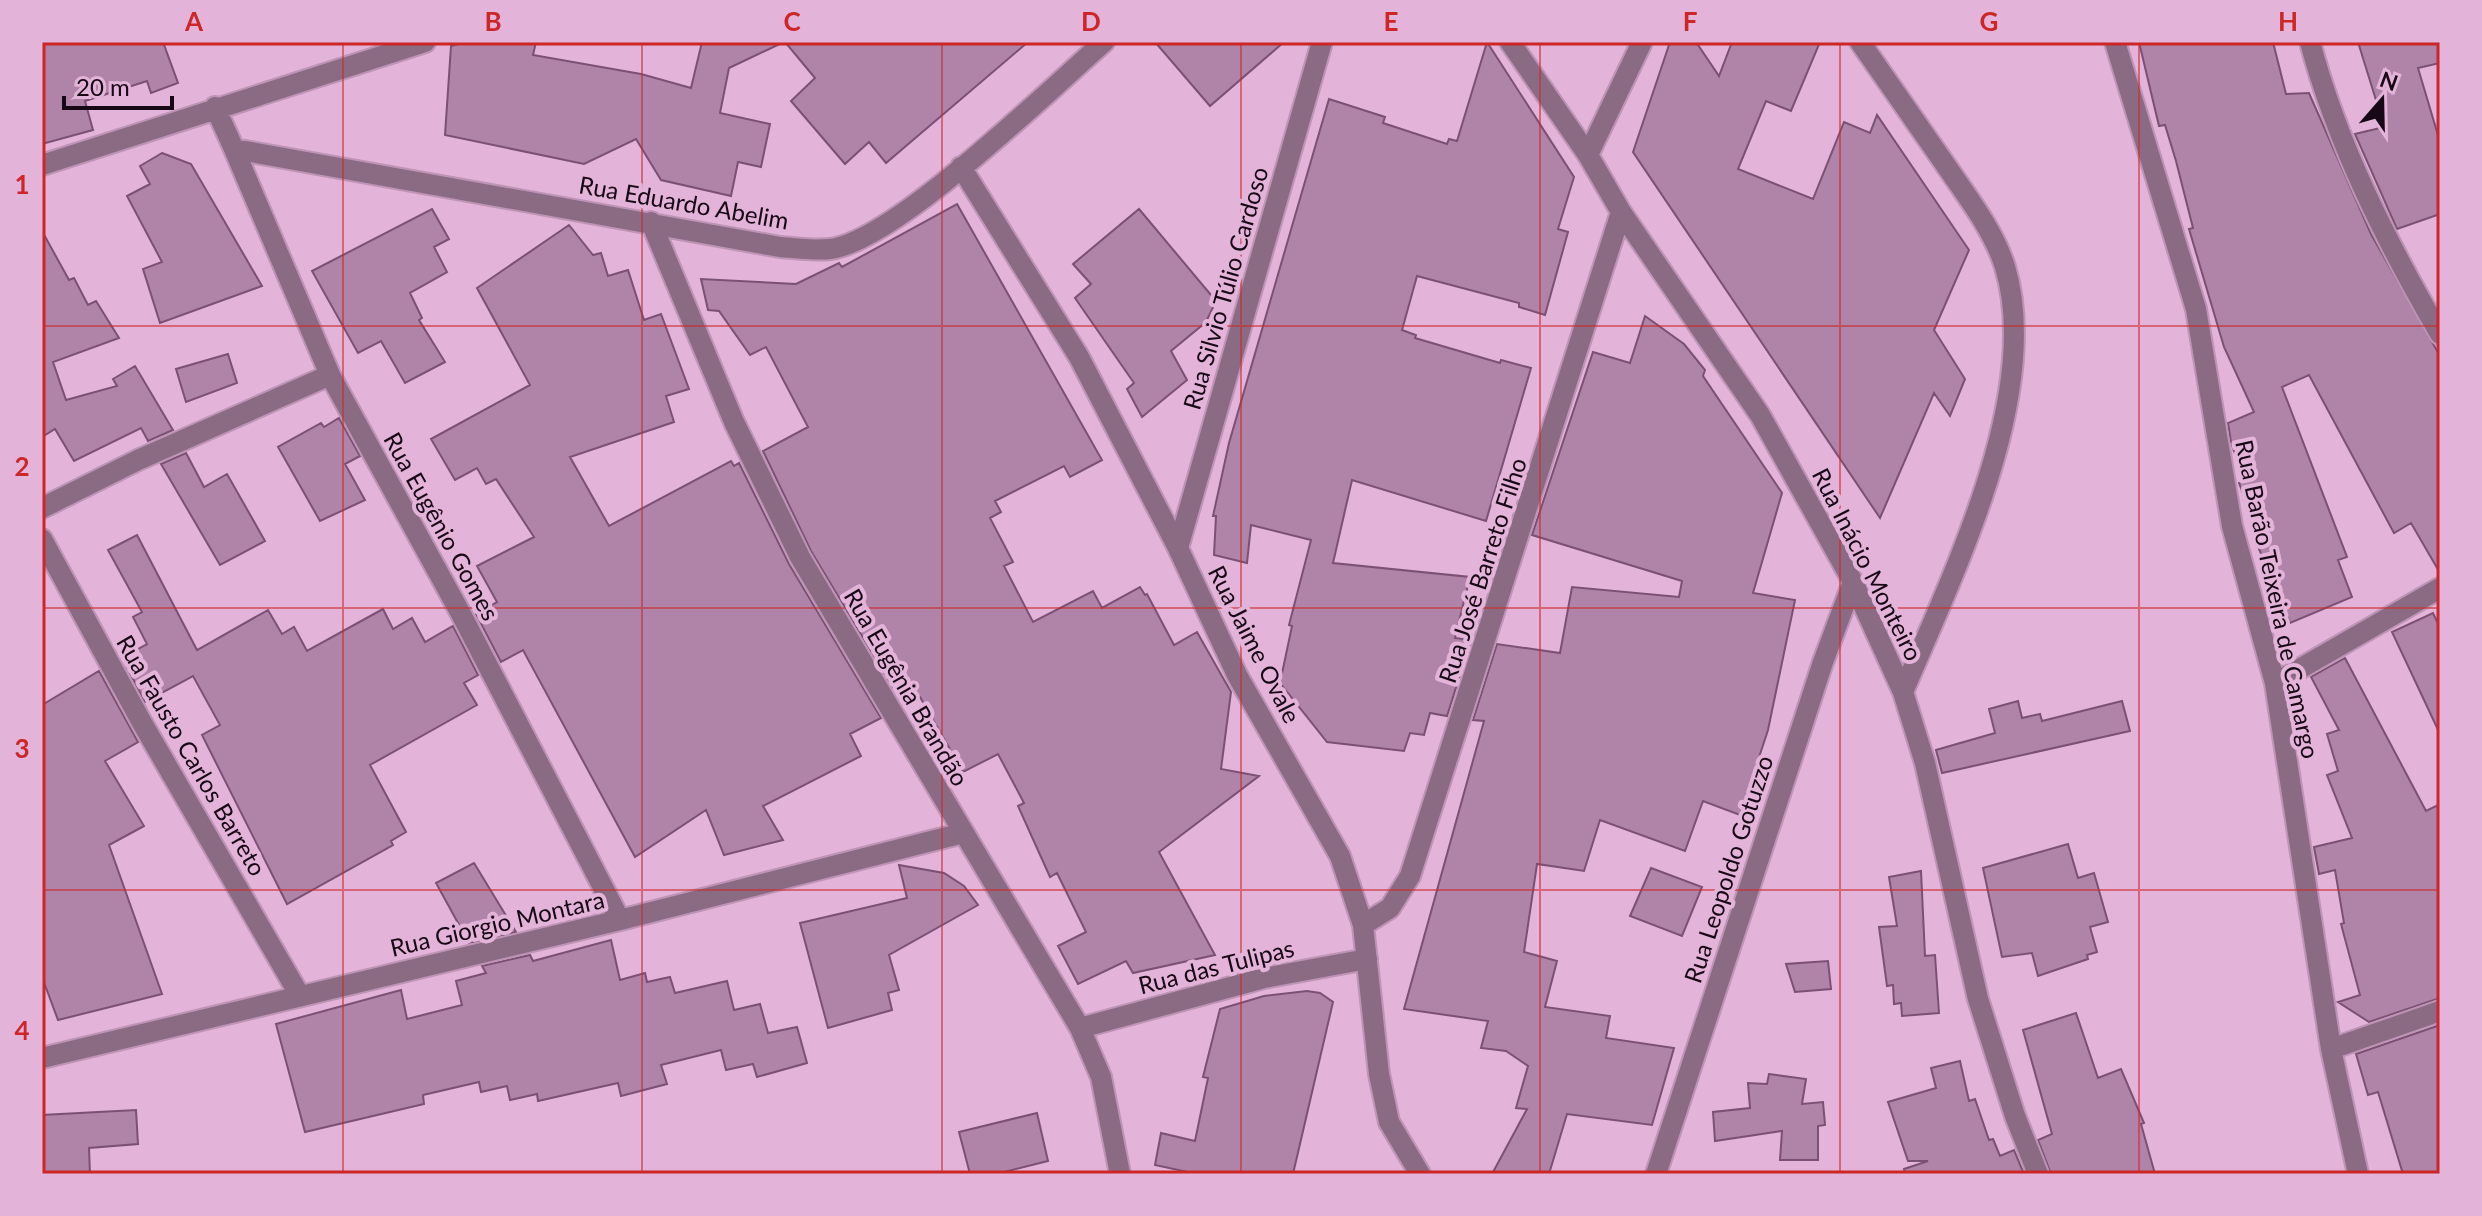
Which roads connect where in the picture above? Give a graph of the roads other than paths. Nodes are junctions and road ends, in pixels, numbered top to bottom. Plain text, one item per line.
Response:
1 (425, 42) edge
2 (1104, 42) edge
3 (1322, 42) edge
4 (1510, 42) edge
5 (1642, 42) edge
6 (1860, 42) edge
7 (2115, 42) edge
8 (2310, 42) edge
9 (215, 107) junction
10 (234, 149) junction
11 (1588, 155) junction
12 (42, 165) edge
13 (961, 167) junction
14 (1621, 212) junction
15 (651, 222) junction
16 (2440, 334) edge
17 (330, 375) junction
18 (42, 508) edge
19 (42, 539) edge
20 (1178, 548) junction
21 (1853, 582) junction
22 (2439, 592) edge
23 (2275, 683) junction
24 (1903, 692) junction
25 (963, 833) junction
26 (620, 920) junction
27 (1363, 925) junction
28 (1367, 959) junction
29 (300, 996) junction
30 (2440, 1011) edge
31 (1080, 1028) junction
32 (2331, 1049) junction
33 (42, 1058) edge
34 (1120, 1174) edge
35 (1420, 1174) edge
36 (1656, 1174) edge
37 (2038, 1174) edge
38 (2358, 1174) edge

1 - 9 street
2 - 13 street, Rua Eduardo Abelim
3 - 20 street, Rua Silvio Túlio Cardoso
4 - 11 street, Rua Inácio Monteiro
5 - 11 street
6 - 24 street
7 - 23 street, Rua Barão Teixeira de Camargo
8 - 16 street
9 - 10 street
9 - 12 street
10 - 15 street, Rua Eduardo Abelim
10 - 17 street, Rua Eugênio Gomes
11 - 14 street, Rua Inácio Monteiro
13 - 15 street, Rua Eduardo Abelim
13 - 20 street, Rua Jaime Ovale
14 - 21 street, Rua Inácio Monteiro
14 - 27 street, Rua José Barreto Filho
15 - 25 street, Rua Eugênia Brandão
17 - 18 street
17 - 26 street, Rua Eugênio Gomes
19 - 29 street, Rua Fausto Carlos Barreto
20 - 27 street, Rua Jaime Ovale
21 - 24 street, Rua Inácio Monteiro
21 - 36 street, Rua Leopoldo Gotuzzo
22 - 23 street
23 - 32 street, Rua Barão Teixeira de Camargo
24 - 37 street, Rua Inácio Monteiro
25 - 26 street, Rua Giorgio Montara
25 - 31 street, Rua Eugênia Brandão
26 - 29 street, Rua Giorgio Montara
27 - 28 street, Rua Jaime Ovale
28 - 31 street, Rua das Tulipas
28 - 35 street, Rua Jaime Ovale
29 - 33 street, Rua Giorgio Montara
30 - 32 street
31 - 34 street, Rua Eugênia Brandão
32 - 38 street, Rua Barão Teixeira de Camargo

